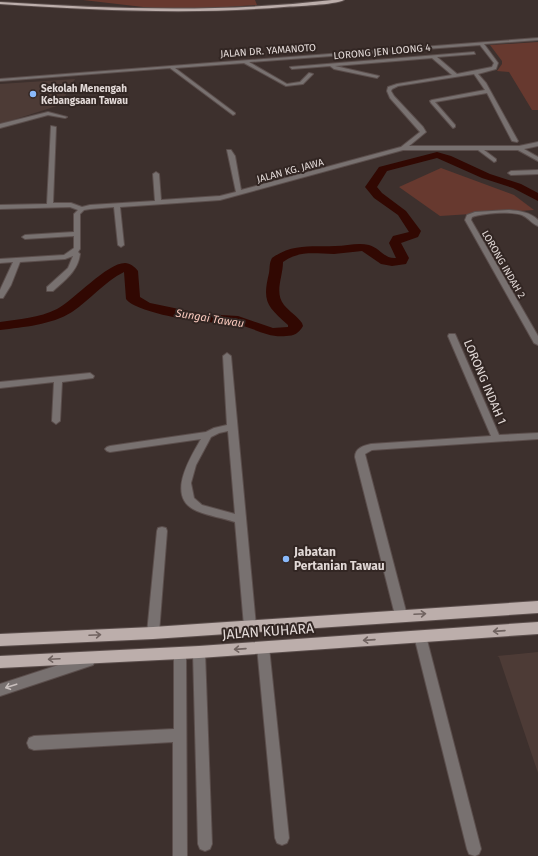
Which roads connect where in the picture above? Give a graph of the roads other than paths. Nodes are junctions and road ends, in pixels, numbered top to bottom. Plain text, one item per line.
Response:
1 (342, 0) edge
2 (0, 3) edge
3 (538, 39) edge
4 (481, 43) junction
5 (474, 53) dead end
6 (432, 56) junction
7 (244, 61) junction
8 (330, 64) junction
9 (171, 67) junction
10 (292, 68) dead end
11 (475, 73) junction
12 (311, 74) dead end
13 (456, 76) junction
14 (377, 77) dead end
15 (0, 80) edge
16 (488, 91) junction
17 (233, 114) dead end
18 (65, 118) dead end
19 (0, 126) edge
20 (453, 126) dead end
21 (53, 127) dead end
22 (515, 141) dead end
23 (538, 144) edge
24 (403, 148) junction
25 (479, 148) junction
26 (519, 148) junction
27 (229, 151) dead end
28 (538, 159) edge
29 (494, 160) dead end
30 (538, 172) edge
31 (511, 173) dead end
32 (156, 174) dead end
33 (239, 193) junction
34 (158, 203) junction
35 (50, 205) junction
36 (117, 206) junction
37 (0, 207) edge
38 (82, 209) junction
39 (538, 224) edge
40 (76, 234) junction
41 (25, 237) dead end
42 (121, 245) dead end
43 (74, 253) junction
44 (17, 260) junction
45 (0, 261) edge
46 (50, 289) dead end
47 (0, 296) edge
48 (452, 336) dead end
49 (538, 343) edge
50 (227, 356) dead end
51 (90, 376) dead end
52 (58, 379) junction
53 (0, 386) edge
54 (56, 421) dead end
55 (232, 428) junction
56 (208, 435) junction
57 (538, 436) edge
58 (496, 438) junction
59 (110, 449) dead end
60 (240, 519) junction
61 (162, 531) dead end
62 (538, 607) edge
63 (401, 615) junction
64 (250, 626) junction
65 (538, 628) edge
66 (153, 633) junction
67 (420, 636) junction
68 (0, 640) edge
69 (263, 648) junction
70 (199, 652) junction
71 (180, 653) junction
72 (102, 657) junction
73 (0, 662) edge
74 (0, 690) edge
75 (180, 735) junction
76 (34, 743) dead end
77 (282, 838) dead end
78 (205, 844) dead end
79 (474, 849) dead end
80 (180, 856) edge

1 - 2 main road
3 - 4 street, JALAN DR. YAMANOTO
4 - 7 street, JALAN DR. YAMANOTO
4 - 11 street, JALAN KG. JAWA
5 - 6 street, LORONG JEN LOONG 4
6 - 8 street, LORONG JEN LOONG 4
6 - 13 street
7 - 9 street, JALAN DR. YAMANOTO
7 - 12 street
8 - 10 street, LORONG JEN LOONG 4
8 - 14 street
9 - 15 street, JALAN DR. YAMANOTO
9 - 17 street
11 - 13 street, JALAN KG. JAWA
11 - 16 street
13 - 24 street, JALAN KG. JAWA
16 - 20 street
16 - 22 street
18 - 19 street
21 - 35 street
23 - 26 street
24 - 25 street
24 - 33 street, JALAN KG. JAWA
25 - 26 street
25 - 29 street
26 - 28 street
27 - 33 street
30 - 31 street
32 - 34 street
33 - 34 street, JALAN KG. JAWA
34 - 36 street, JALAN KG. JAWA
35 - 37 street, JALAN KG. JAWA
35 - 38 street, JALAN KG. JAWA
36 - 38 street, JALAN KG. JAWA
36 - 42 street
38 - 40 street
39 - 49 street, LORONG INDAH 2
40 - 41 street
40 - 43 street
43 - 44 street
43 - 46 street
44 - 45 street
44 - 47 street
48 - 58 street, LORONG INDAH 1
50 - 55 street
51 - 52 street
52 - 53 street
52 - 54 street
55 - 56 street
55 - 60 street
56 - 59 street
56 - 60 street
57 - 58 street
58 - 63 street
60 - 64 street
61 - 66 street
63 -> 62 main road, JALAN KUHARA
63 - 64 main road, JALAN KUHARA
64 - 66 main road, JALAN KUHARA
65 -> 67 main road, JALAN KUHARA
68 -> 66 main road, JALAN KUHARA
67 -> 69 main road, JALAN KUHARA
67 - 79 street
69 -> 70 main road, JALAN KUHARA
69 - 77 street
70 - 71 main road, JALAN KUHARA
70 - 78 street
71 - 72 main road, JALAN KUHARA
71 - 75 street
72 -> 73 main road, JALAN KUHARA
72 -> 74 street
75 - 76 street
75 - 80 street

